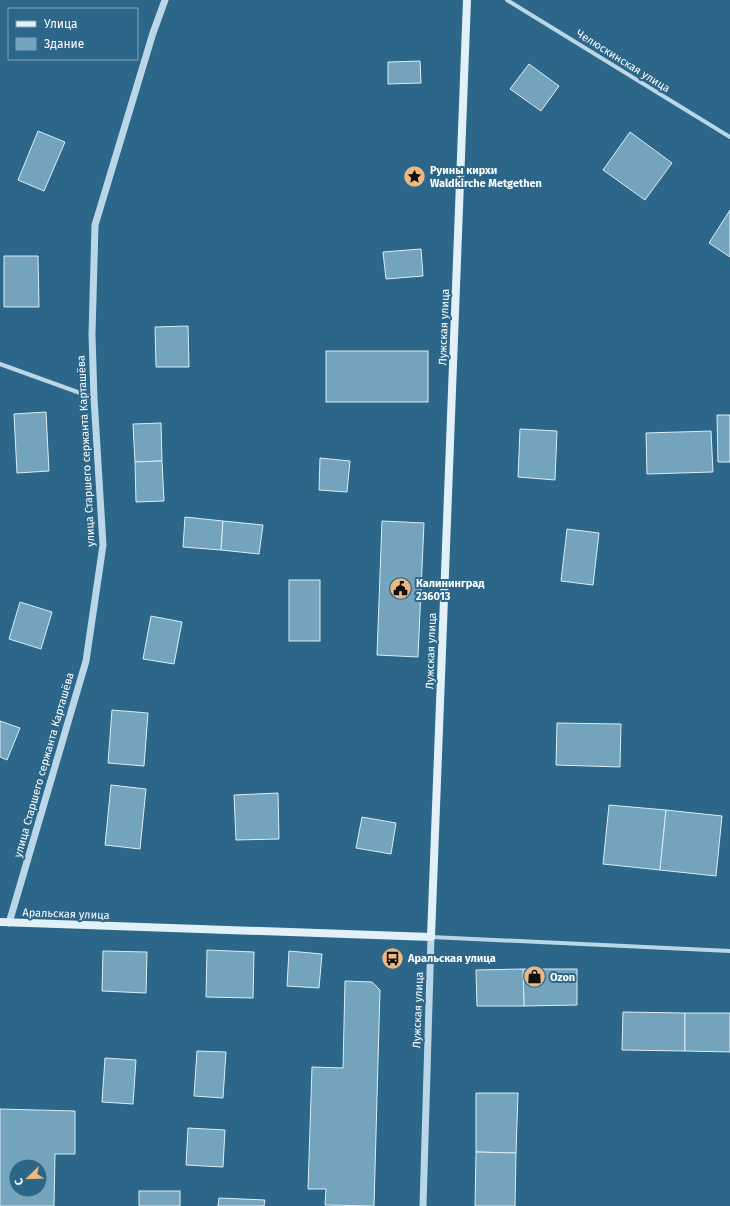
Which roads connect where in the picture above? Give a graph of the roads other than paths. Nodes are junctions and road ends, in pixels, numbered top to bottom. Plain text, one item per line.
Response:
1 (165, 0) edge
2 (467, 0) edge
3 (507, 0) edge
4 (730, 137) edge
5 (0, 364) edge
6 (94, 398) junction
7 (0, 922) edge
8 (9, 923) junction
9 (431, 937) junction
10 (730, 951) edge
11 (422, 1206) edge

1 - 6 street, улица Старшего сержанта Карташёва
2 - 9 main road, Лужская улица
3 - 4 street, Челюскинская улица
5 - 6 street
6 - 8 street, улица Старшего сержанта Карташёва
7 - 8 main road, Аральская улица
8 - 9 main road, Аральская улица
9 - 10 street, Аральская улица
9 - 11 street, Лужская улица

